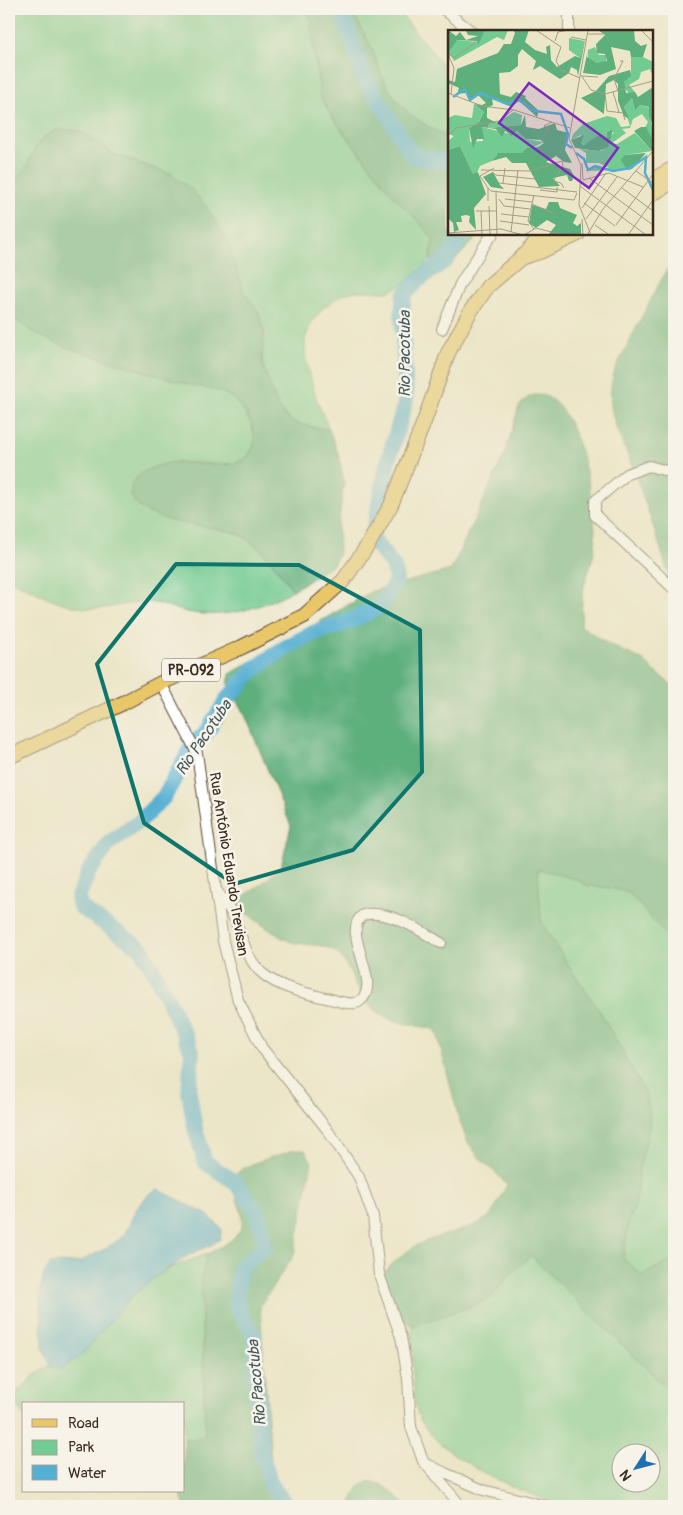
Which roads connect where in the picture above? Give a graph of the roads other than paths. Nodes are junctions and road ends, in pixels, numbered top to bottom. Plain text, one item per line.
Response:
1 (443, 9) edge
2 (569, 9) edge
3 (470, 30) edge
4 (569, 30) edge
5 (674, 168) edge
6 (653, 179) edge
7 (674, 181) edge
8 (653, 193) edge
9 (492, 235) edge
10 (547, 235) edge
11 (576, 235) edge
12 (522, 257) junction
13 (442, 329) dead end
14 (674, 473) edge
15 (674, 589) edge
16 (161, 683) junction
17 (9, 757) edge
18 (216, 890) junction
19 (442, 943) dead end
20 (422, 1461) junction
21 (461, 1506) edge
22 (546, 1506) edge

1 - 3 street
2 - 4 street
5 - 6 main road
7 - 8 main road
9 - 13 street
10 - 12 main road, PR-092
11 - 12 main road, PR-092
12 - 16 main road, PR-092
14 - 15 street
16 - 17 main road, PR-092
16 - 18 street, Rua Antônio Eduardo Trevisan
18 - 19 street
18 - 20 street, Rua Antônio Eduardo Trevisan
20 - 21 street, Rua Antônio Eduardo Trevisan
20 - 22 street

